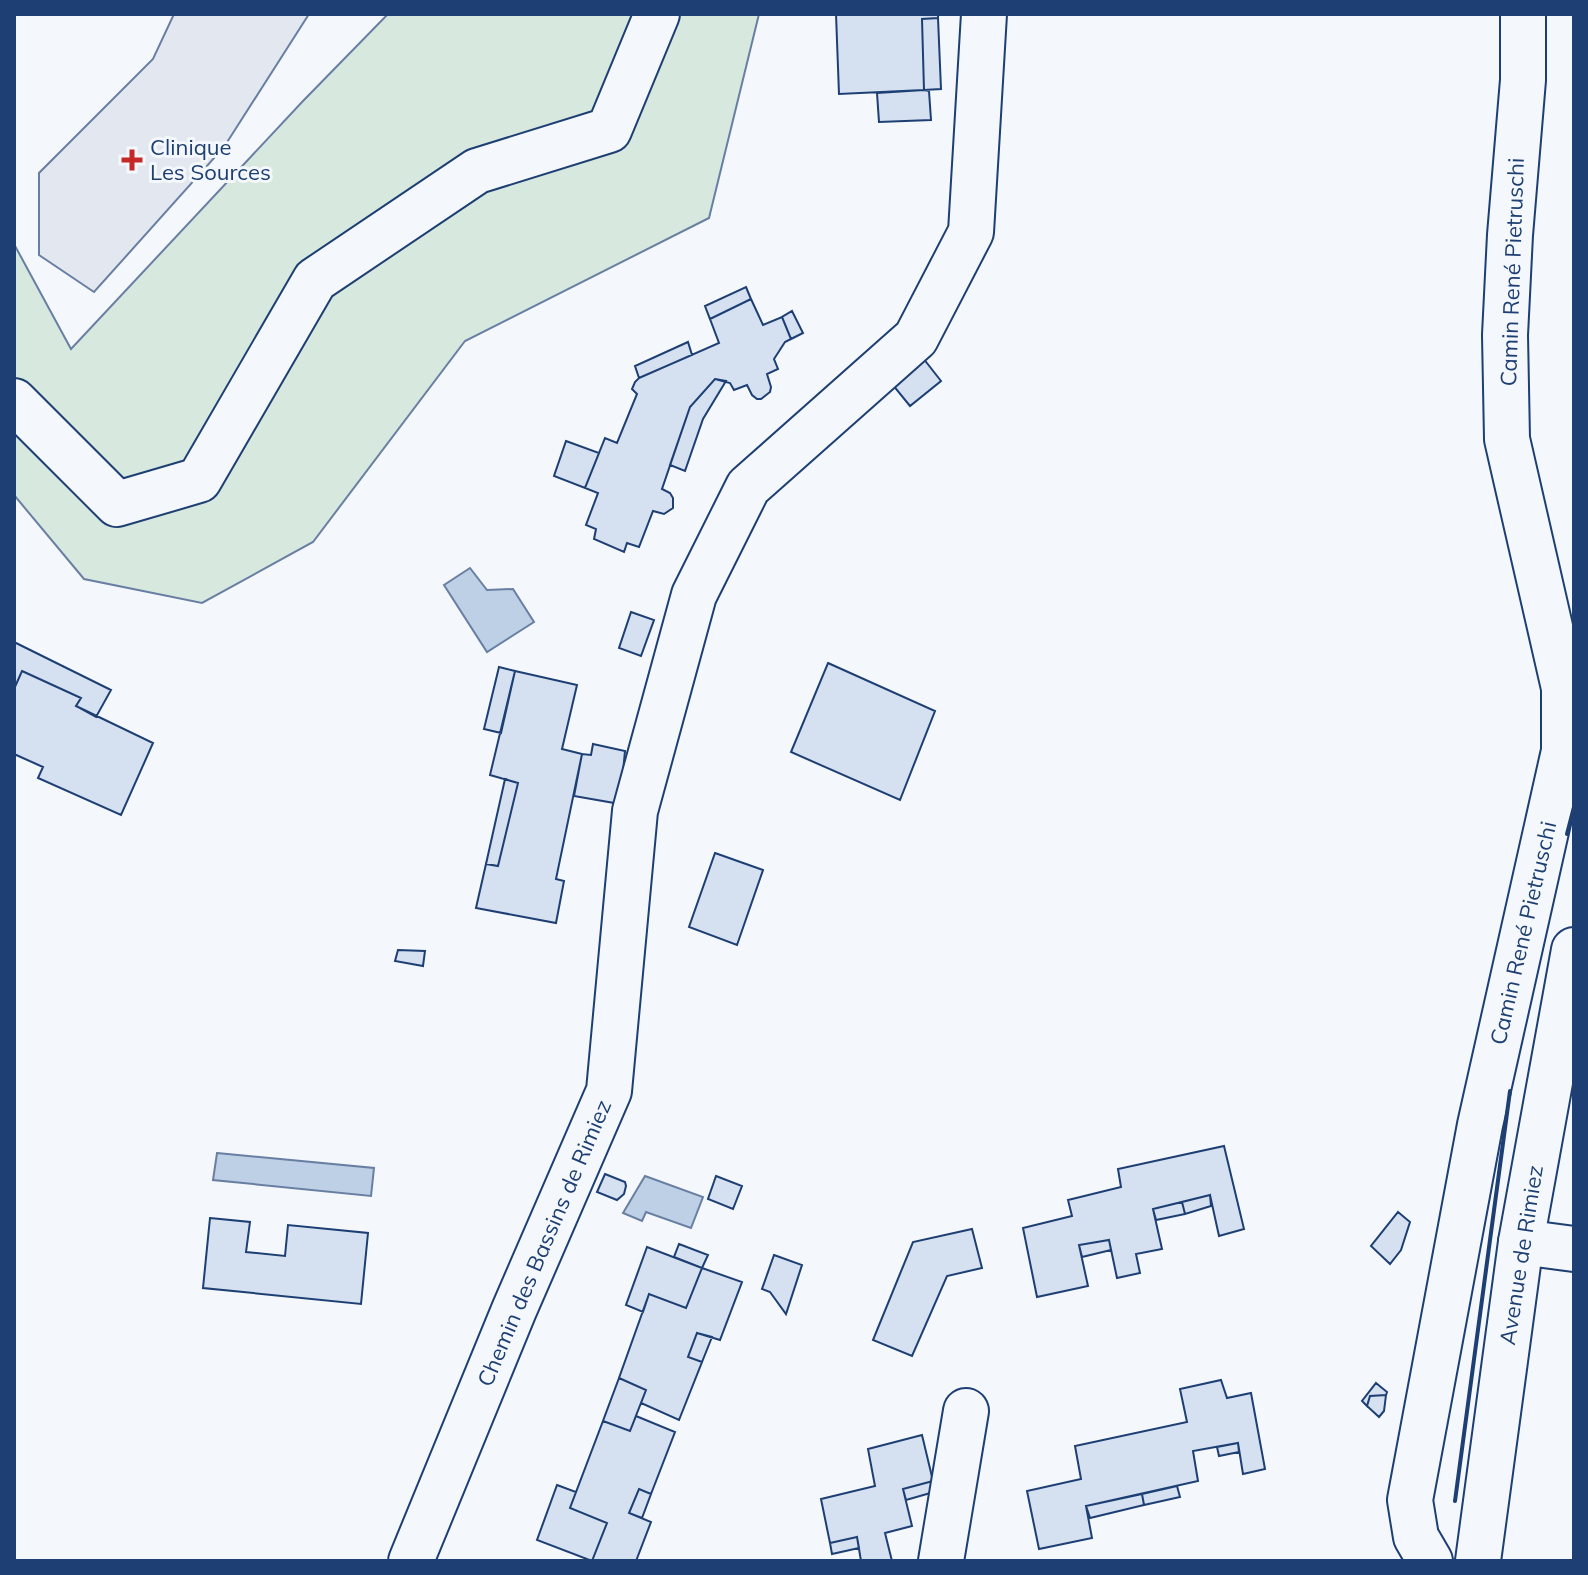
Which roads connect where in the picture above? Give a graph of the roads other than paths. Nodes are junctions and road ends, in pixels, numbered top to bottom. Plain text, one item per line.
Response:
1 (657, 14) edge
2 (984, 14) edge
3 (1523, 14) edge
4 (14, 401) edge
5 (1574, 950) edge
6 (1521, 1242) junction
7 (1574, 1249) edge
8 (966, 1411) dead end
9 (411, 1561) edge
10 (941, 1561) edge
11 (1430, 1561) edge
12 (1478, 1561) edge

1 - 4 street
2 - 9 street, Chemin des Bassins de Rimiez
3 - 11 street, Camin René Pietruschi
5 - 6 street, Avenue de Rimiez
6 - 7 street
6 - 12 street, Avenue de Rimiez
8 - 10 street

